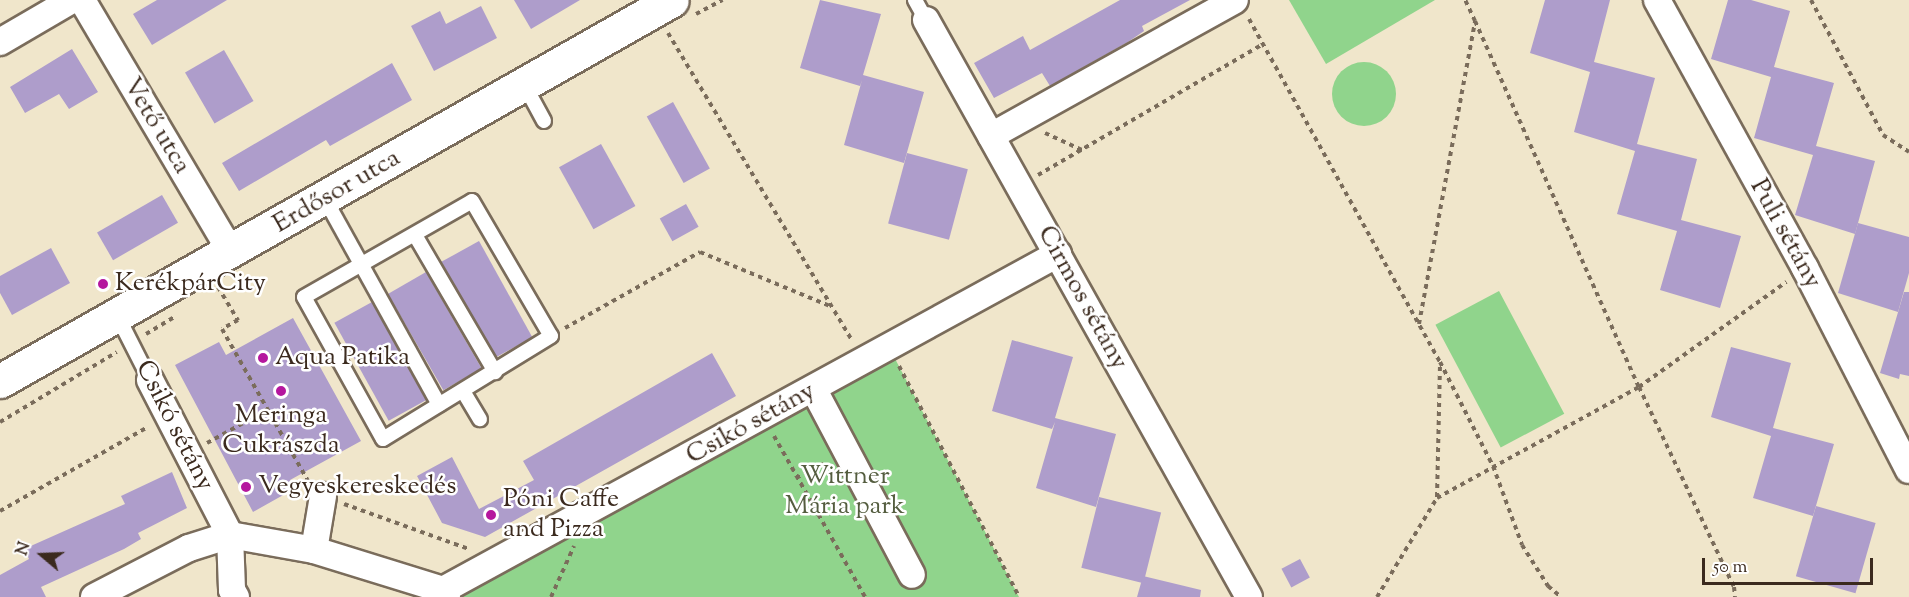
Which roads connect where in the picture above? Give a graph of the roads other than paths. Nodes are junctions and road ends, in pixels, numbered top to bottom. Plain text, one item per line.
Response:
1 (72, 0) edge
2 (82, 0) edge
3 (1657, 0) edge
4 (1239, 4) edge
5 (920, 10) edge
6 (654, 11) edge
7 (0, 42) edge
8 (524, 84) junction
9 (544, 121) dead end
10 (991, 136) junction
11 (325, 199) junction
12 (415, 235) junction
13 (1058, 254) junction
14 (218, 259) junction
15 (360, 266) junction
16 (124, 330) junction
17 (495, 372) junction
18 (150, 380) joint
19 (0, 381) edge
20 (814, 390) junction
21 (464, 391) junction
22 (440, 405) junction
23 (480, 419) dead end
24 (1909, 470) edge
25 (323, 496) road end
26 (230, 535) junction
27 (314, 550) junction
28 (912, 575) dead end
29 (445, 594) edge
30 (94, 597) edge
31 (236, 597) edge
32 (1249, 597) edge

1 - 7 street
2 - 14 street, Vető utca
3 - 24 street, Puli sétány
4 - 10 street
5 - 10 street, Cirmos sétány
6 - 8 street, Erdősor utca
8 - 9 lane
8 - 11 street, Erdősor utca
10 - 13 street, Cirmos sétány
11 - 14 street, Erdősor utca
11 - 15 lane
12 - 15 lane
12 - 17 lane
12 - 17 lane
13 - 20 street, Csikó sétány
13 - 32 street, Cirmos sétány
14 - 16 street, Erdősor utca
15 - 22 lane
15 - 22 lane
16 - 18 lane, Csikó sétány
16 - 19 street, Erdősor utca
17 - 21 lane
18 - 26 street, Csikó sétány
20 - 28 street
20 - 29 street, Csikó sétány
21 - 22 lane
21 - 23 lane
25 - 27 street
26 - 27 street, Csikó sétány
26 - 30 street
26 - 31 street, Csikó sétány
27 - 29 street, Csikó sétány

